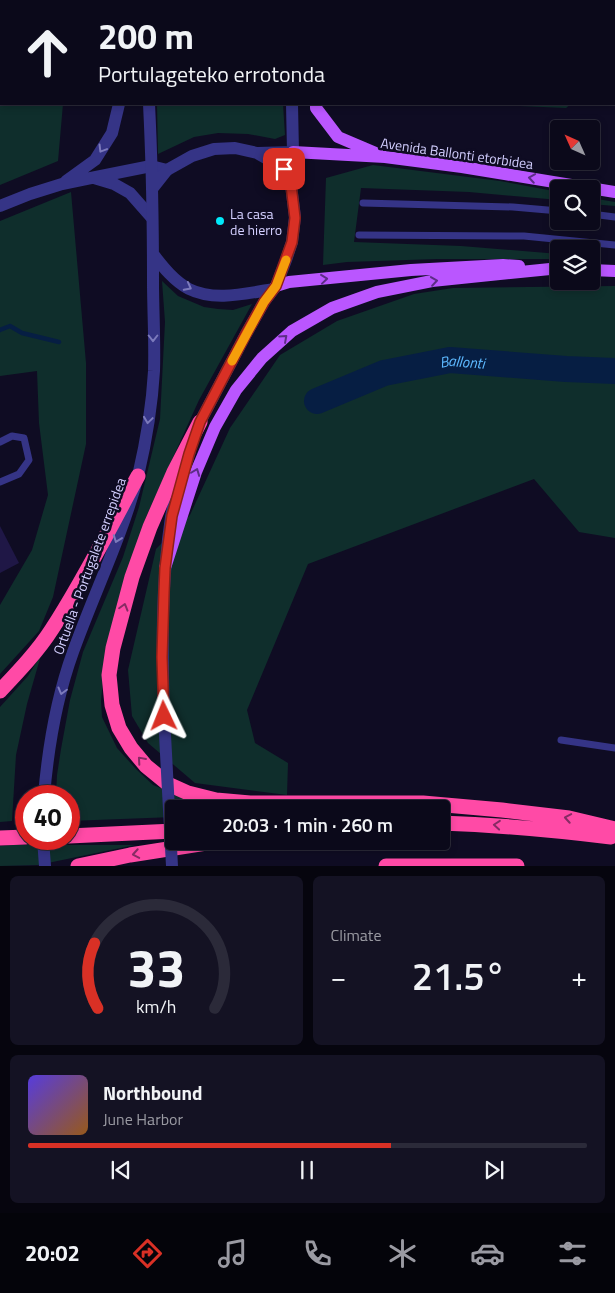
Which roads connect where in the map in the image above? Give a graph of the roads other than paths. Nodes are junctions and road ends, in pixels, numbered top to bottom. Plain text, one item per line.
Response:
1 (119, 105) edge
2 (149, 105) edge
3 (292, 105) edge
4 (316, 105) edge
5 (293, 152) junction
6 (257, 153) junction
7 (385, 157) junction
8 (151, 166) junction
9 (167, 170) junction
10 (290, 177) junction
11 (91, 178) junction
12 (62, 184) junction
13 (152, 189) junction
14 (615, 192) edge
15 (362, 203) dead end
16 (0, 206) edge
17 (550, 211) edge
18 (600, 215) edge
19 (615, 217) edge
20 (152, 218) junction
21 (359, 235) dead end
22 (615, 245) edge
23 (153, 254) junction
24 (550, 269) edge
25 (550, 269) edge
26 (600, 270) edge
27 (615, 270) edge
28 (275, 287) junction
29 (200, 422) junction
30 (0, 442) edge
31 (138, 476) junction
32 (0, 482) edge
33 (165, 568) junction
34 (0, 690) edge
35 (561, 740) dead end
36 (615, 748) edge
37 (45, 785) edge
38 (450, 823) edge
39 (615, 829) edge
40 (165, 831) edge
41 (80, 835) edge
42 (15, 837) edge
43 (615, 837) edge
44 (0, 838) edge
45 (165, 849) edge
46 (44, 850) edge
47 (45, 866) edge
48 (78, 866) edge
49 (172, 866) edge
50 (386, 866) edge
51 (517, 866) edge

1 -> 12 street
2 - 8 street
3 - 5 street
4 - 7 main road
5 - 6 street
5 - 7 main road, Avenida Ballonti etorbidea
5 - 10 street
6 - 9 street
6 - 10 street
14 -> 7 main road, Avenida Ballonti etorbidea
8 - 9 street
8 - 11 street
8 - 13 street
9 - 13 street
10 - 28 street
11 - 12 street
11 - 20 street
12 - 16 street
13 - 20 street
15 - 17 lane
18 - 19 lane
20 - 23 street
21 - 22 lane
23 -> 28 street
23 -> 31 street, Ortuella - Portugalete errepidea
28 -> 24 main road
33 -> 25 main road
26 - 27 main road
28 - 29 street
29 - 33 street
39 -> 29 highway
30 - 32 lane
31 - 34 highway
31 -> 37 street, Ortuella - Portugalete errepidea
33 - 49 street, bridge
35 - 36 lane
43 -> 38 highway
40 - 41 highway
42 - 44 highway
45 -> 48 highway
46 - 47 street
50 - 51 highway

